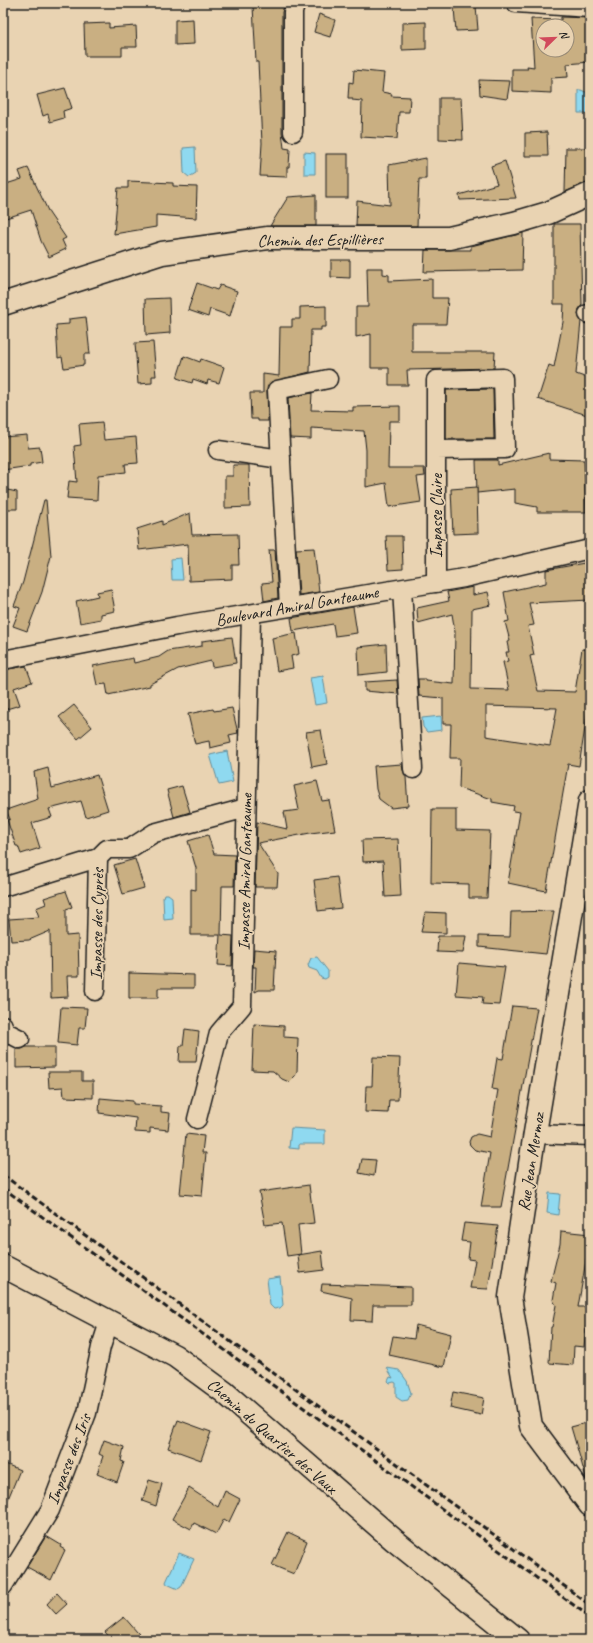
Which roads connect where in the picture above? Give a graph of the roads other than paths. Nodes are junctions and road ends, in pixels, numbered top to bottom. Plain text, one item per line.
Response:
1 (296, 3) edge
2 (516, 3) edge
3 (590, 8) edge
4 (293, 132) dead end
5 (590, 194) edge
6 (3, 304) edge
7 (328, 379) dead end
8 (218, 450) dead end
9 (436, 450) junction
10 (281, 459) junction
11 (590, 549) edge
12 (436, 583) junction
13 (402, 588) junction
14 (289, 607) junction
15 (251, 614) junction
16 (3, 660) edge
17 (413, 768) dead end
18 (590, 801) edge
19 (246, 808) junction
20 (98, 858) junction
21 (3, 887) edge
22 (95, 990) dead end
23 (3, 1025) edge
24 (20, 1039) dead end
25 (197, 1119) dead end
26 (535, 1134) junction
27 (590, 1136) edge
28 (3, 1266) edge
29 (109, 1322) junction
30 (590, 1505) edge
31 (3, 1586) edge
32 (518, 1640) edge

1 - 4 street
2 - 3 street
5 - 6 street, Chemin des Espillières
7 - 10 street
8 - 10 street
9 - 9 street, Impasse Claire
9 - 12 street, Impasse Claire
10 - 14 street
11 - 12 street, Boulevard Amiral Ganteaume
12 - 13 street, Boulevard Amiral Ganteaume
13 - 14 street, Boulevard Amiral Ganteaume
13 - 17 street
14 - 15 street, Boulevard Amiral Ganteaume
15 - 16 street, Boulevard Amiral Ganteaume
15 - 19 street, Impasse Amiral Ganteaume
18 - 26 street, Rue Jean Mermoz
19 - 20 street, Impasse des Cyprès
19 - 25 street, Impasse Amiral Ganteaume
20 - 21 street, Impasse des Cyprès
20 - 22 street, Impasse des Cyprès
23 - 24 street
26 - 27 street
26 - 30 street, Rue Jean Mermoz
28 - 29 street, Chemin du Quartier des Vaux
29 - 31 street, Impasse des Iris
29 - 32 street, Chemin du Quartier des Vaux

